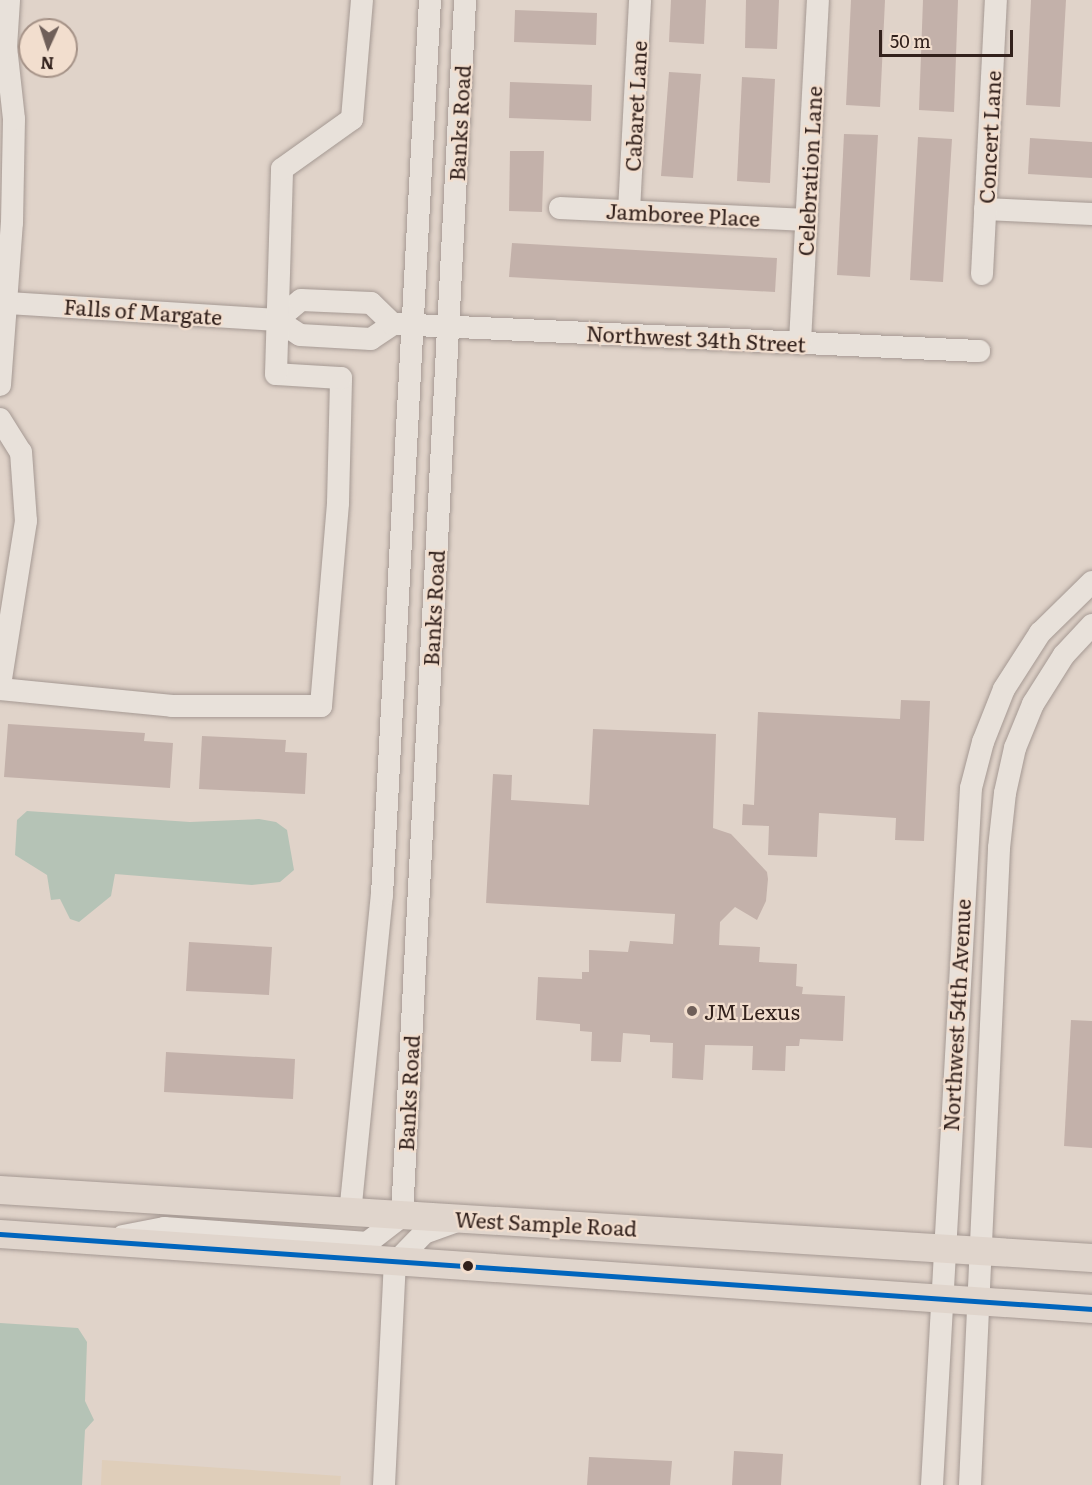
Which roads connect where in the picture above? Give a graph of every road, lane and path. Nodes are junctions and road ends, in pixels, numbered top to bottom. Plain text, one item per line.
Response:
1 (9, 0) edge
2 (362, 0) edge
3 (430, 0) edge
4 (465, 0) edge
5 (640, 0) edge
6 (818, 0) edge
7 (996, 0) edge
8 (560, 208) dead end
9 (985, 209) junction
10 (629, 211) junction
11 (1092, 214) edge
12 (807, 220) junction
13 (982, 274) dead end
14 (8, 303) junction
15 (277, 320) junction
16 (403, 325) junction
17 (448, 327) junction
18 (800, 342) junction
19 (979, 351) dead end
20 (0, 385) edge
21 (0, 419) edge
22 (1092, 582) edge
23 (1092, 625) edge
24 (0, 688) edge
25 (4, 1187) edge
26 (350, 1214) junction
27 (402, 1216) junction
28 (465, 1218) junction
29 (0, 1234) edge
30 (98, 1240) junction
31 (944, 1247) junction
32 (979, 1250) junction
33 (1092, 1258) edge
34 (395, 1263) junction
35 (942, 1299) junction
36 (978, 1302) junction
37 (1092, 1308) edge
38 (384, 1485) edge
39 (932, 1485) edge
40 (969, 1485) edge

1 - 14 street
2 - 15 street
3 - 16 street, Banks Road
4 - 17 street, Banks Road
5 - 10 street, Cabaret Lane
6 - 12 street, Celebration Lane
7 - 9 street, Concert Lane
8 - 10 street, Jamboree Place
9 - 11 street
9 - 13 street, Concert Lane
10 - 12 street, Jamboree Place
12 - 18 street, Celebration Lane
14 - 15 street, Falls of Margate
14 - 20 street
15 - 16 street, Falls of Margate
15 - 16 street
15 - 24 street
16 - 17 street, Northwest 34th Street
16 - 26 street, Banks Road
17 - 18 street, Northwest 34th Street
17 - 27 street, Banks Road
18 - 19 street, Northwest 34th Street
21 - 24 street
22 - 31 street, Northwest 54th Avenue
23 - 32 street, Northwest 54th Avenue
25 - 26 main road, West Sample Road
26 - 27 main road, West Sample Road
27 - 28 main road, West Sample Road
27 - 30 street
28 - 31 main road, West Sample Road
28 - 34 street
29 - 30 main road
30 - 34 main road
31 - 32 main road, West Sample Road
31 - 35 street, Northwest 54th Avenue
32 - 33 main road, West Sample Road
32 - 36 street, Northwest 54th Avenue
34 - 35 main road
34 - 38 street
35 - 36 main road
35 - 39 street, Northwest 54th Avenue
36 - 37 main road
36 - 40 street, Northwest 54th Avenue

